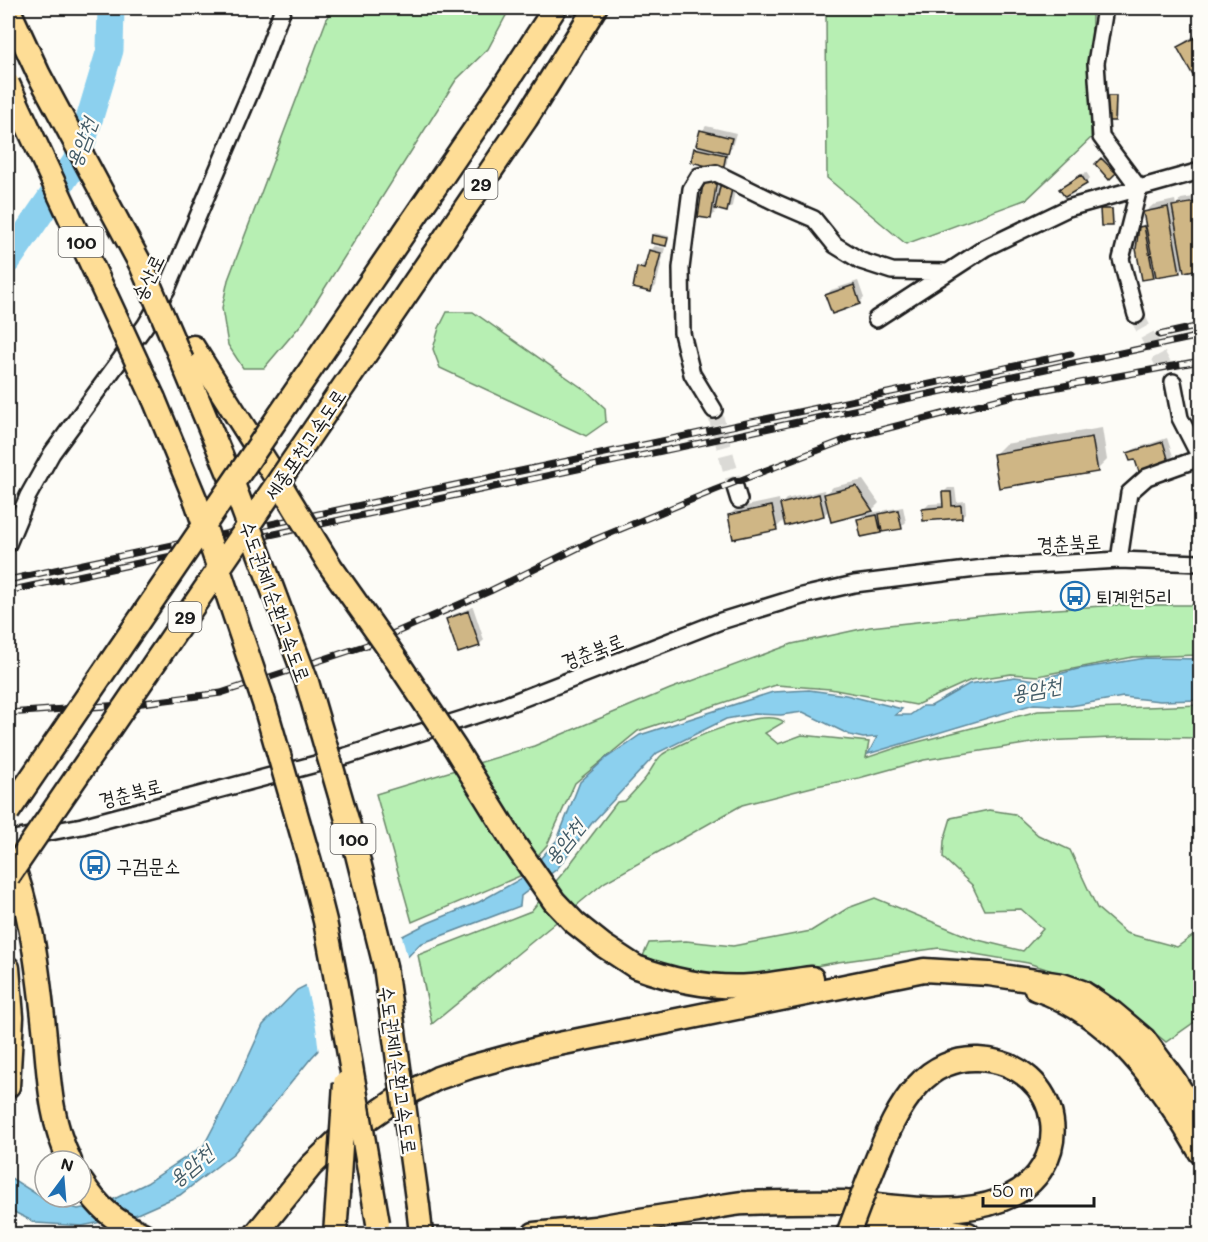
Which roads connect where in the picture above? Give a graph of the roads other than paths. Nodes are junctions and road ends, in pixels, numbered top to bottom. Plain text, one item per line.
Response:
1 (8, 8) edge
2 (284, 8) edge
3 (555, 8) edge
4 (595, 8) edge
5 (1105, 8) edge
6 (8, 84) edge
7 (1200, 171) edge
8 (1139, 188) junction
9 (947, 272) junction
10 (1136, 315) tunnel mouth
11 (876, 319) dead end
12 (187, 354) junction
13 (1173, 382) tunnel mouth
14 (714, 410) tunnel mouth
15 (1200, 457) edge
16 (8, 544) edge
17 (1119, 560) junction
18 (1200, 563) edge
19 (8, 812) edge
20 (8, 840) edge
21 (8, 853) edge
22 (8, 877) edge
23 (8, 968) edge
24 (924, 970) junction
25 (989, 974) junction
26 (347, 1046) junction
27 (8, 1086) edge
28 (1200, 1121) edge
29 (64, 1149) edge
30 (1200, 1152) edge
31 (93, 1199) edge
32 (599, 1227) junction
33 (143, 1234) edge
34 (256, 1234) edge
35 (335, 1234) edge
36 (380, 1234) edge
37 (421, 1234) edge
38 (534, 1234) edge
39 (848, 1234) edge
40 (968, 1234) edge

1 - 12 highway, 수도권제1순환고속도로 / 100, bridge
2 - 16 street, 송산로
3 - 19 highway, 세종포천고속도로 / 29, bridge
4 - 22 highway, 세종포천고속도로 / 29, bridge
5 - 8 street
6 - 26 highway, 100, bridge
7 - 8 street
8 - 9 street
8 - 10 street
9 - 11 street
9 - 14 street
12 - 24 highway, bridge
12 - 37 highway, 수도권제1순환고속도로 / 100, bridge
13 - 15 street
15 - 17 street
17 - 18 street, 경춘북로
17 - 20 street, 경춘북로
21 - 29 highway
23 - 27 highway
24 - 25 highway
24 - 34 highway
25 - 28 highway
25 - 30 highway
26 - 35 highway, bridge
26 - 36 highway, 100, bridge
31 - 33 highway
32 - 38 highway
32 - 39 highway, bridge
32 - 40 highway

